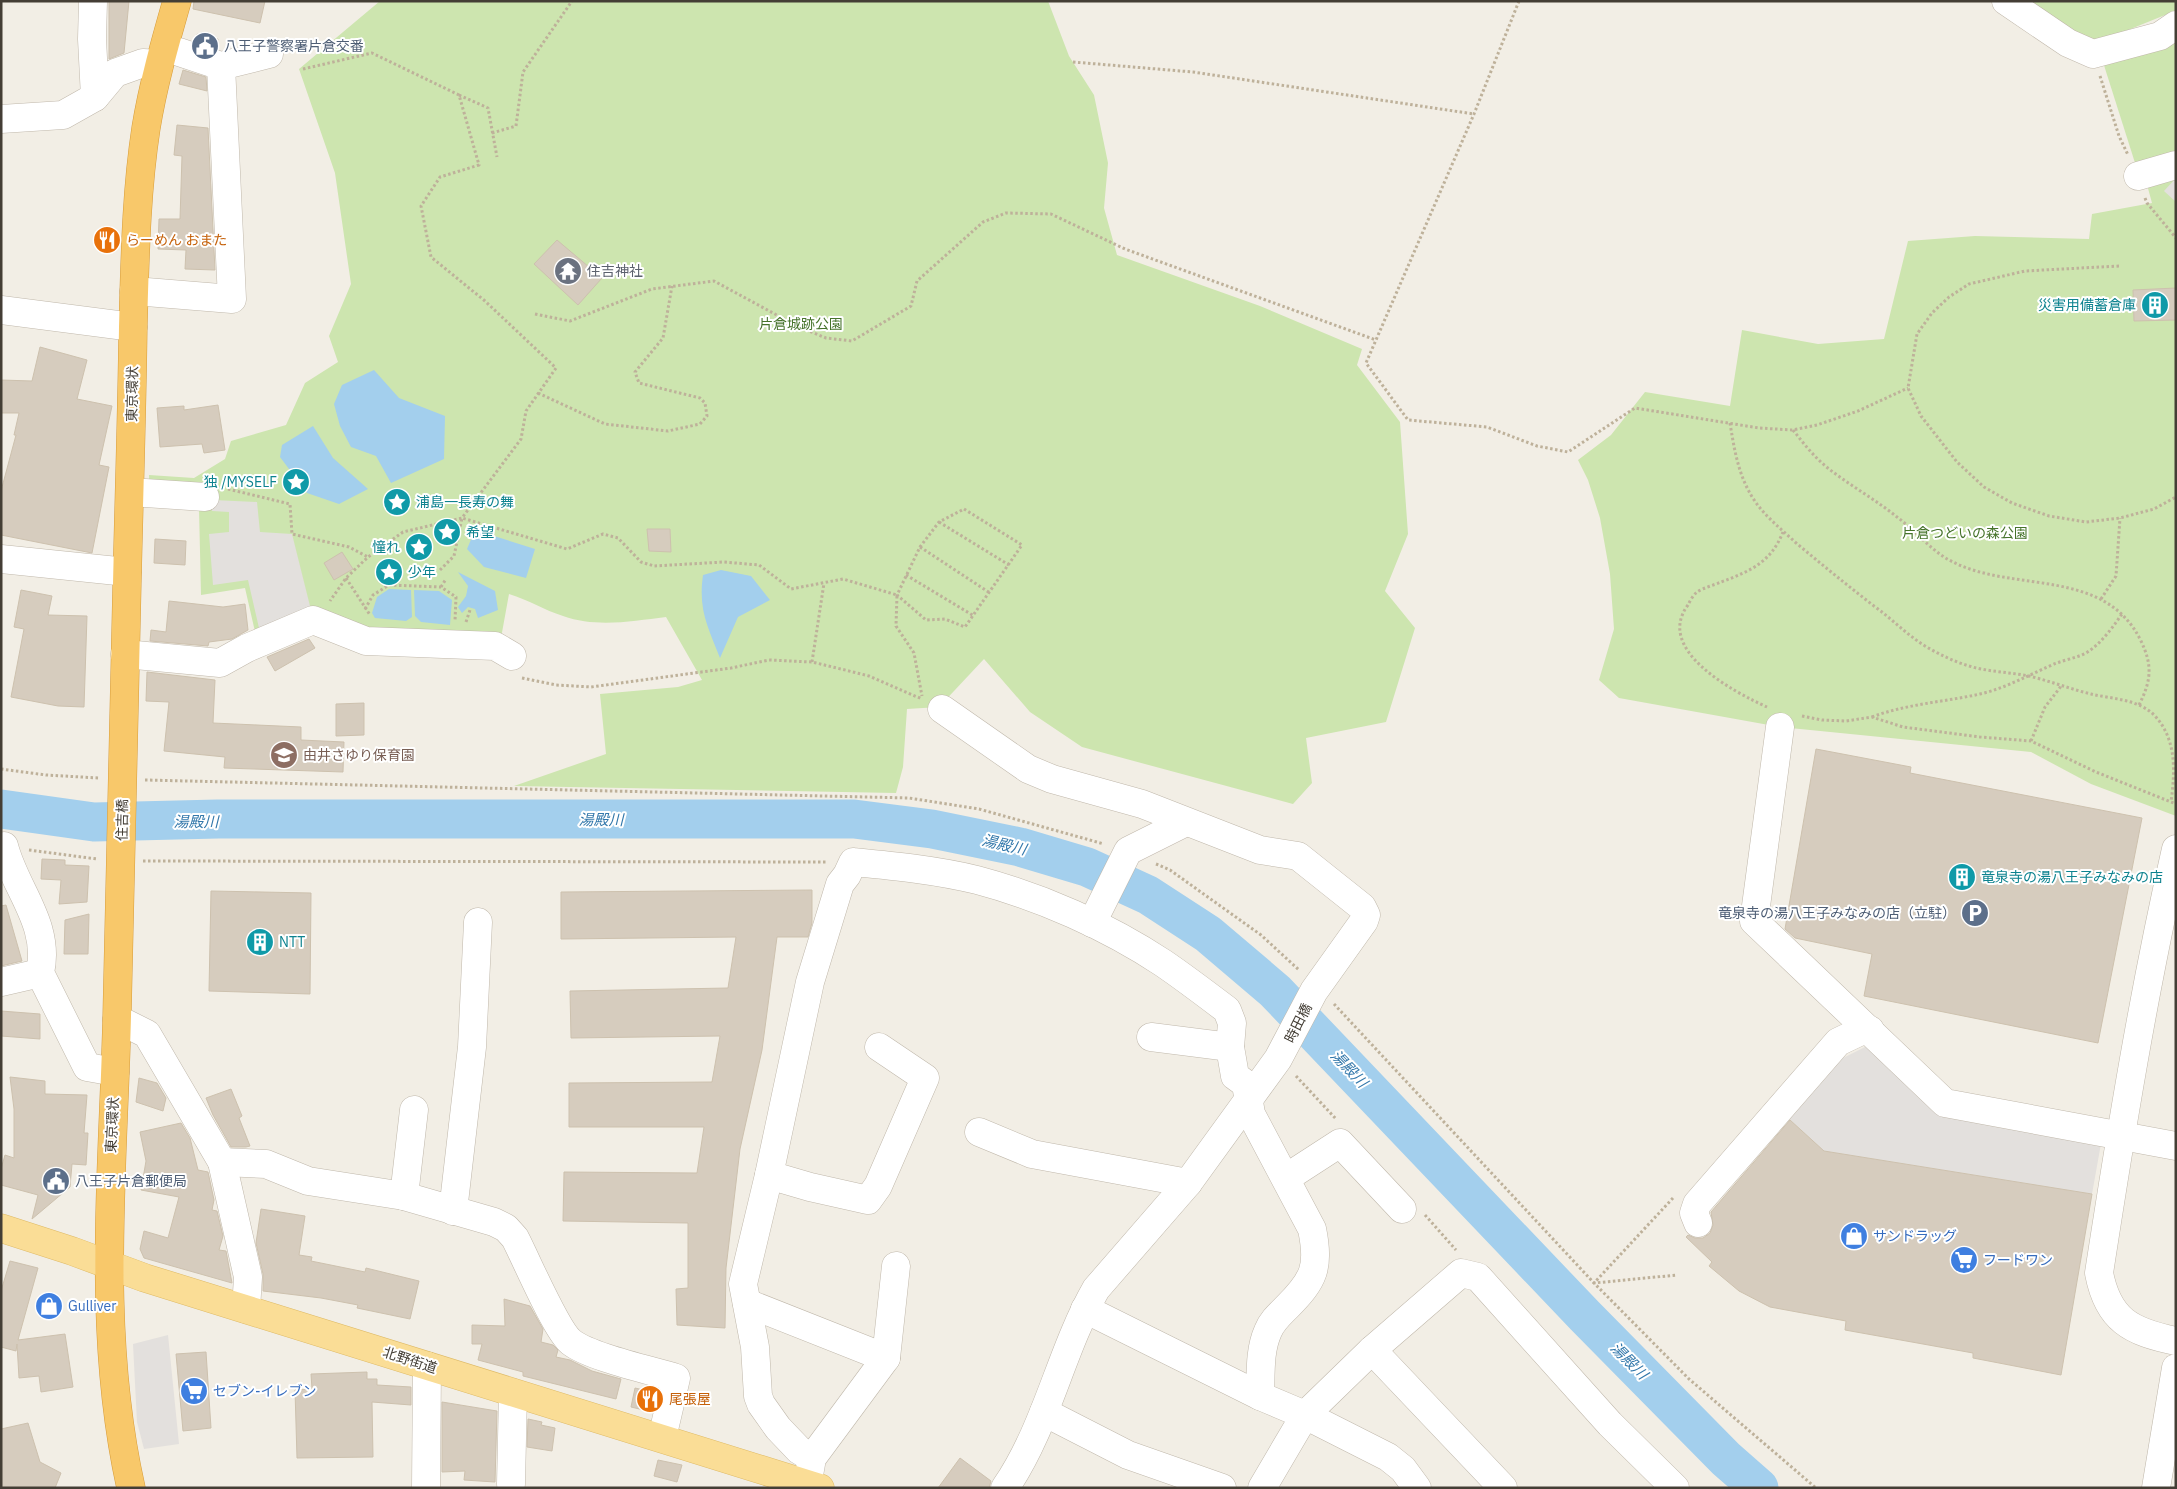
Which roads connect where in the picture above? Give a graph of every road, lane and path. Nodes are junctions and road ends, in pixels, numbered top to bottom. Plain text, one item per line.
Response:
1 (93, 1) edge
2 (177, 1) edge
3 (572, 1) edge
4 (1519, 1) edge
5 (2006, 1) edge
6 (2176, 25) edge
7 (269, 54) dead end
8 (2093, 54) junction
9 (169, 58) junction
10 (1072, 62) dead end
11 (220, 66) junction
12 (303, 69) dead end
13 (459, 95) junction
14 (95, 97) junction
15 (1474, 114) junction
16 (1, 119) edge
17 (492, 133) junction
18 (497, 157) dead end
19 (2176, 165) edge
20 (2138, 176) junction
21 (2176, 238) edge
22 (2119, 266) dead end
23 (672, 286) junction
24 (134, 291) junction
25 (1, 310) edge
26 (535, 314) dead end
27 (133, 327) junction
28 (1376, 340) junction
29 (1908, 388) junction
30 (538, 393) junction
31 (1730, 423) junction
32 (1792, 430) junction
33 (130, 492) junction
34 (197, 496) joint
35 (2176, 497) edge
36 (462, 518) junction
37 (2120, 518) junction
38 (939, 522) junction
39 (1783, 532) junction
40 (920, 547) junction
41 (368, 557) junction
42 (1, 559) edge
43 (1009, 565) junction
44 (440, 570) dead end
45 (127, 572) junction
46 (906, 575) junction
47 (446, 579) dead end
48 (824, 583) junction
49 (441, 587) junction
50 (990, 593) junction
51 (897, 595) junction
52 (2101, 599) junction
53 (366, 609) dead end
54 (2122, 614) junction
55 (974, 616) junction
56 (313, 620) junction
57 (455, 627) dead end
58 (125, 654) junction
59 (512, 656) joint
60 (812, 662) junction
61 (2029, 676) junction
62 (2062, 685) junction
63 (932, 704) junction
64 (2139, 705) junction
65 (1780, 716) junction
66 (1872, 717) junction
67 (2031, 741) junction
68 (1, 769) edge
69 (122, 783) junction
70 (2171, 802) junction
71 (2176, 804) edge
72 (1186, 822) junction
73 (4, 846) joint
74 (2176, 849) edge
75 (1119, 850) junction
76 (121, 855) junction
77 (853, 862) junction
78 (1094, 920) junction
79 (478, 922) dead end
80 (40, 973) junction
81 (1, 982) edge
82 (1316, 988) junction
83 (117, 1019) junction
84 (1870, 1030) junction
85 (1151, 1037) dead end
86 (1230, 1046) junction
87 (879, 1047) dead end
88 (115, 1072) junction
89 (1248, 1099) junction
90 (414, 1110) dead end
91 (979, 1132) dead end
92 (2120, 1136) junction
93 (2176, 1146) edge
94 (222, 1162) junction
95 (769, 1175) junction
96 (1286, 1178) junction
97 (1188, 1183) junction
98 (404, 1196) junction
99 (1402, 1209) dead end
100 (454, 1211) junction
101 (1698, 1223) dead end
102 (1, 1228) edge
103 (1616, 1259) dead end
104 (108, 1264) junction
105 (896, 1266) dead end
106 (1677, 1275) dead end
107 (1594, 1283) junction
108 (747, 1303) junction
109 (1085, 1308) junction
110 (246, 1309) junction
111 (2176, 1341) edge
112 (1372, 1350) junction
113 (886, 1358) junction
114 (427, 1366) junction
115 (2176, 1368) edge
116 (513, 1393) junction
117 (1260, 1396) junction
118 (1044, 1412) junction
119 (1306, 1415) junction
120 (2172, 1422) edge
121 (662, 1438) junction
122 (812, 1458) junction
123 (1659, 1483) edge
124 (511, 1484) dead end
125 (814, 1486) edge
126 (131, 1488) edge
127 (426, 1488) edge
128 (1006, 1488) edge
129 (1222, 1488) edge
130 (1262, 1488) edge
131 (1417, 1488) edge
132 (1503, 1488) edge
133 (1816, 1488) edge
134 (2156, 1488) edge

1 - 14 street
2 - 9 highway, 東京環状
3 - 17 path
4 - 15 path
5 - 8 street
6 - 8 street
7 - 11 street
8 - 20 path
9 - 11 street
9 - 14 street
9 - 24 highway, 東京環状
10 - 15 path
11 - 24 street
12 - 13 path
13 - 17 path
13 - 30 path
14 - 16 street
15 - 28 path
17 - 18 path
19 - 20 street
20 - 21 path
22 - 29 path
23 - 26 path
23 - 28 path
23 - 30 path
24 - 27 highway, 東京環状
25 - 27 street
27 - 33 highway, 東京環状
28 - 31 path
29 - 32 path
29 - 37 path
30 - 36 path
31 - 32 path
31 - 39 path
32 - 52 path
33 - 34 street
33 - 45 highway, 東京環状
34 - 41 path
35 - 37 path
36 - 41 path
36 - 44 path
36 - 48 path
37 - 52 path
38 - 40 path
38 - 43 path
38 - 43 path
39 - 61 path
39 - 65 path
40 - 46 path
40 - 50 path
41 - 56 path
42 - 45 street
43 - 50 path
45 - 58 highway, 東京環状
46 - 51 path
46 - 55 path
47 - 49 path
48 - 51 path
48 - 60 path
49 - 53 path
49 - 57 path
50 - 55 path
51 - 55 path
51 - 63 path
52 - 54 path
54 - 61 path
54 - 64 path
56 - 58 street
56 - 59 street
58 - 69 highway, 東京環状
59 - 60 path
60 - 63 path
61 - 62 path
61 - 66 path
62 - 64 path
62 - 67 path
63 - 72 street, 時田橋
64 - 70 path
65 - 66 path
65 - 84 street
66 - 67 path
67 - 70 path
68 - 69 path
69 - 75 path
69 - 76 highway, 住吉橋
70 - 71 path
72 - 75 street
72 - 82 street, 時田橋
73 - 76 path
73 - 80 street
74 - 92 street
75 - 78 street
75 - 82 path
76 - 77 path
76 - 83 highway, 東京環状
77 - 78 street
77 - 95 street
78 - 86 street
79 - 100 street
80 - 81 street
80 - 88 street
82 - 89 street, 時田橋
82 - 107 path
83 - 88 highway, 東京環状
83 - 94 street
84 - 92 street
84 - 101 street
85 - 86 street
86 - 89 street
87 - 95 street
88 - 104 highway, 東京環状
89 - 96 street
89 - 97 street, 時田橋
90 - 98 street
91 - 97 street
92 - 93 street
92 - 111 street
94 - 98 street
94 - 110 street
95 - 108 street
96 - 99 street
96 - 117 street
97 - 109 street, 時田橋
98 - 100 street
100 - 121 street
102 - 104 main road, 北野街道
103 - 107 path
104 - 110 main road, 北野街道
104 - 126 highway, 東京環状
105 - 113 street
106 - 107 path
107 - 133 path
108 - 113 street
108 - 122 street
109 - 117 street
109 - 118 street, 時田橋
110 - 114 main road, 北野街道
112 - 119 street
112 - 123 street
112 - 132 street
113 - 122 street
114 - 116 main road, 北野街道
114 - 127 street
115 - 120 street
116 - 121 main road, 北野街道
116 - 124 street
117 - 119 street
118 - 128 street, 時田橋
118 - 129 street
119 - 130 street
119 - 131 street
120 - 134 street
121 - 125 main road, 北野街道
122 - 125 street

